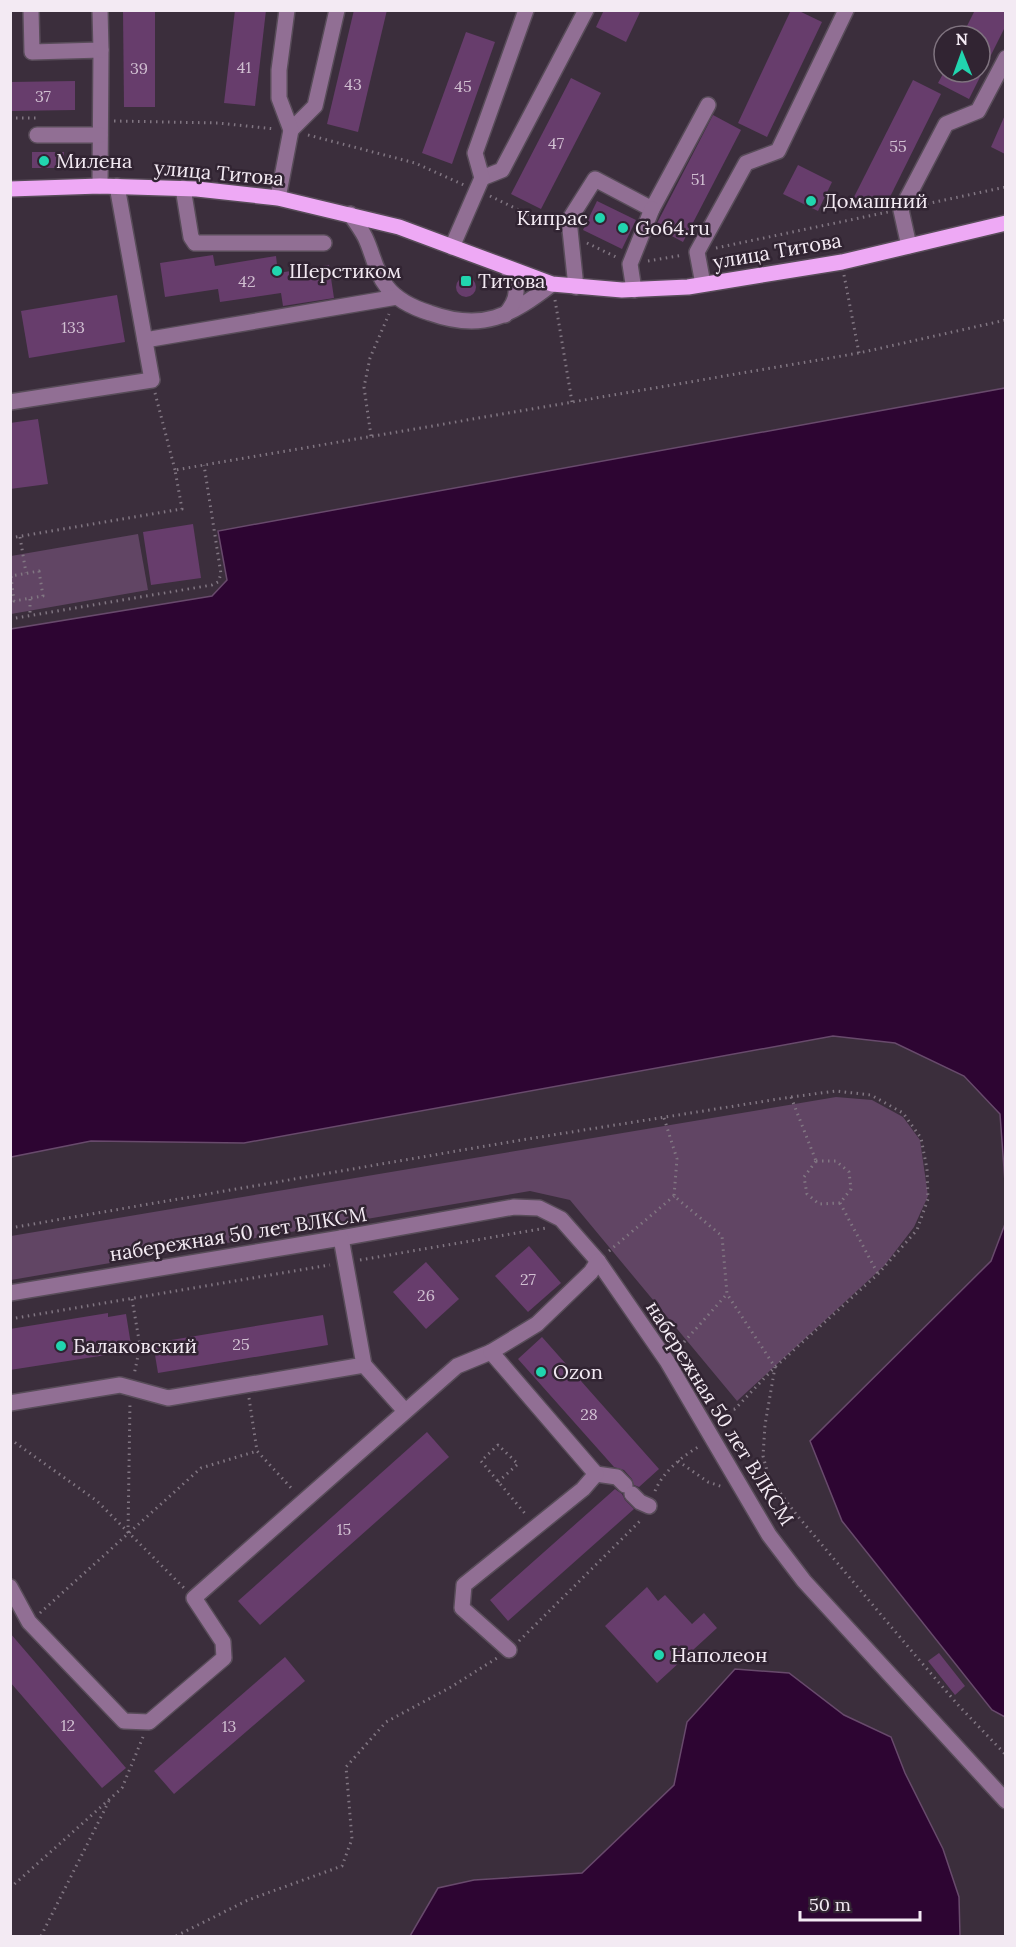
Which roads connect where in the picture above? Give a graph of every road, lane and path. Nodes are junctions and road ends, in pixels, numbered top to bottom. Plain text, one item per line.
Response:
1 (31, 10) edge
2 (100, 10) edge
3 (287, 10) edge
4 (337, 10) edge
5 (526, 10) edge
6 (586, 10) edge
7 (846, 10) edge
8 (101, 51) junction
9 (1005, 58) edge
10 (708, 105) dead end
11 (10, 118) edge
12 (44, 119) dead end
13 (100, 128) junction
14 (291, 130) junction
15 (38, 135) dead end
16 (479, 184) junction
17 (100, 186) junction
18 (117, 186) junction
19 (1005, 187) edge
20 (183, 188) junction
21 (10, 189) edge
22 (278, 198) junction
23 (652, 209) junction
24 (901, 210) junction
25 (350, 214) junction
26 (1005, 223) edge
27 (572, 236) junction
28 (324, 243) dead end
29 (909, 246) junction
30 (452, 247) junction
31 (697, 252) junction
32 (842, 262) junction
33 (630, 264) junction
34 (507, 268) junction
35 (552, 284) junction
36 (703, 284) junction
37 (576, 287) junction
38 (634, 290) junction
39 (397, 297) junction
40 (505, 315) junction
41 (1005, 320) edge
42 (144, 340) junction
43 (859, 352) junction
44 (152, 380) junction
45 (10, 402) edge
46 (572, 402) junction
47 (371, 436) junction
48 (204, 465) junction
49 (175, 470) junction
50 (20, 537) junction
51 (10, 538) edge
52 (26, 574) junction
53 (30, 599) junction
54 (30, 615) junction
55 (10, 619) edge
56 (791, 1097) junction
57 (664, 1118) junction
58 (816, 1161) junction
59 (674, 1196) junction
60 (840, 1203) junction
61 (551, 1227) dead end
62 (10, 1228) edge
63 (341, 1238) junction
64 (598, 1261) junction
65 (345, 1262) junction
66 (878, 1274) junction
67 (10, 1293) edge
68 (727, 1294) junction
69 (132, 1299) junction
70 (10, 1318) edge
71 (491, 1352) junction
72 (667, 1360) junction
73 (364, 1365) junction
74 (775, 1367) junction
75 (247, 1385) junction
76 (130, 1388) junction
77 (10, 1403) edge
78 (405, 1411) junction
79 (699, 1414) junction
80 (10, 1439) edge
81 (712, 1439) junction
82 (257, 1451) junction
83 (596, 1474) junction
84 (498, 1482) junction
85 (303, 1501) junction
86 (649, 1506) junction
87 (536, 1527) junction
88 (128, 1533) junction
89 (10, 1587) edge
90 (194, 1598) junction
91 (29, 1622) junction
92 (509, 1650) junction
93 (149, 1722) junction
94 (1005, 1755) edge
95 (110, 1799) junction
96 (1005, 1802) edge
97 (10, 1888) edge
98 (41, 1936) edge
99 (176, 1936) edge

1 - 8 street
2 - 8 street
3 - 14 street
4 - 14 street
5 - 16 street
6 - 16 street
7 - 31 street
8 - 13 street
9 - 24 street
10 - 23 street
11 - 12 path
13 - 14 path
13 - 15 street
13 - 17 street
14 - 16 path
14 - 22 street
16 - 27 path
16 - 30 street
17 - 18 main road, улица Титова
17 - 21 main road, улица Титова
18 - 20 main road, улица Титова
18 - 42 street
19 - 24 path
20 - 22 main road, улица Титова
20 - 28 street
22 - 25 main road, улица Титова
23 - 27 street
23 - 33 street
24 - 29 street
24 - 31 path
25 - 30 main road, улица Титова
25 - 39 street
26 - 29 main road, улица Титова
27 - 33 path
27 - 37 street
29 - 32 main road, улица Титова
30 - 34 main road, улица Титова
31 - 33 path
31 - 36 street
32 - 36 main road, улица Титова
32 - 43 path
33 - 38 street
34 - 35 main road, улица Титова
34 - 40 street
35 - 37 main road, улица Титова
35 - 40 street
35 - 46 path
36 - 38 main road, улица Титова
37 - 38 main road, улица Титова
39 - 40 street
39 - 42 street
39 - 47 path
41 - 43 path
42 - 44 street
43 - 46 path
44 - 45 street
44 - 49 path
46 - 47 path
47 - 48 path
48 - 49 path
48 - 54 path
49 - 50 path
50 - 51 path
50 - 52 path
52 - 53 path
52 - 53 path
53 - 54 path
54 - 55 path
56 - 57 path
56 - 58 path
56 - 66 path
57 - 59 path
57 - 62 path
58 - 60 path
58 - 60 path
59 - 64 path
59 - 68 path
60 - 66 path
61 - 65 path
63 - 64 street, набережная 50 лет ВЛКСМ
63 - 65 street
63 - 67 street, набережная 50 лет ВЛКСМ
64 - 71 street
64 - 72 street, набережная 50 лет ВЛКСМ
65 - 69 path
65 - 73 street
66 - 74 path
68 - 72 path
68 - 74 path
69 - 70 path
69 - 76 path
71 - 78 street
71 - 83 street
72 - 79 street, набережная 50 лет ВЛКСМ
73 - 75 street
73 - 78 street
74 - 79 path
74 - 94 path
75 - 76 street
75 - 82 path
76 - 77 street
76 - 88 path
78 - 85 street
79 - 81 street, набережная 50 лет ВЛКСМ
80 - 88 path
81 - 86 path
81 - 96 street, набережная 50 лет ВЛКСМ
82 - 85 path
82 - 88 path
83 - 86 street
83 - 87 street
84 - 84 path
84 - 87 path
85 - 90 street
86 - 92 path
87 - 92 street
88 - 90 path
88 - 91 path
89 - 91 street
90 - 93 street
91 - 93 street
92 - 99 path
93 - 95 path
95 - 97 path
95 - 98 path

